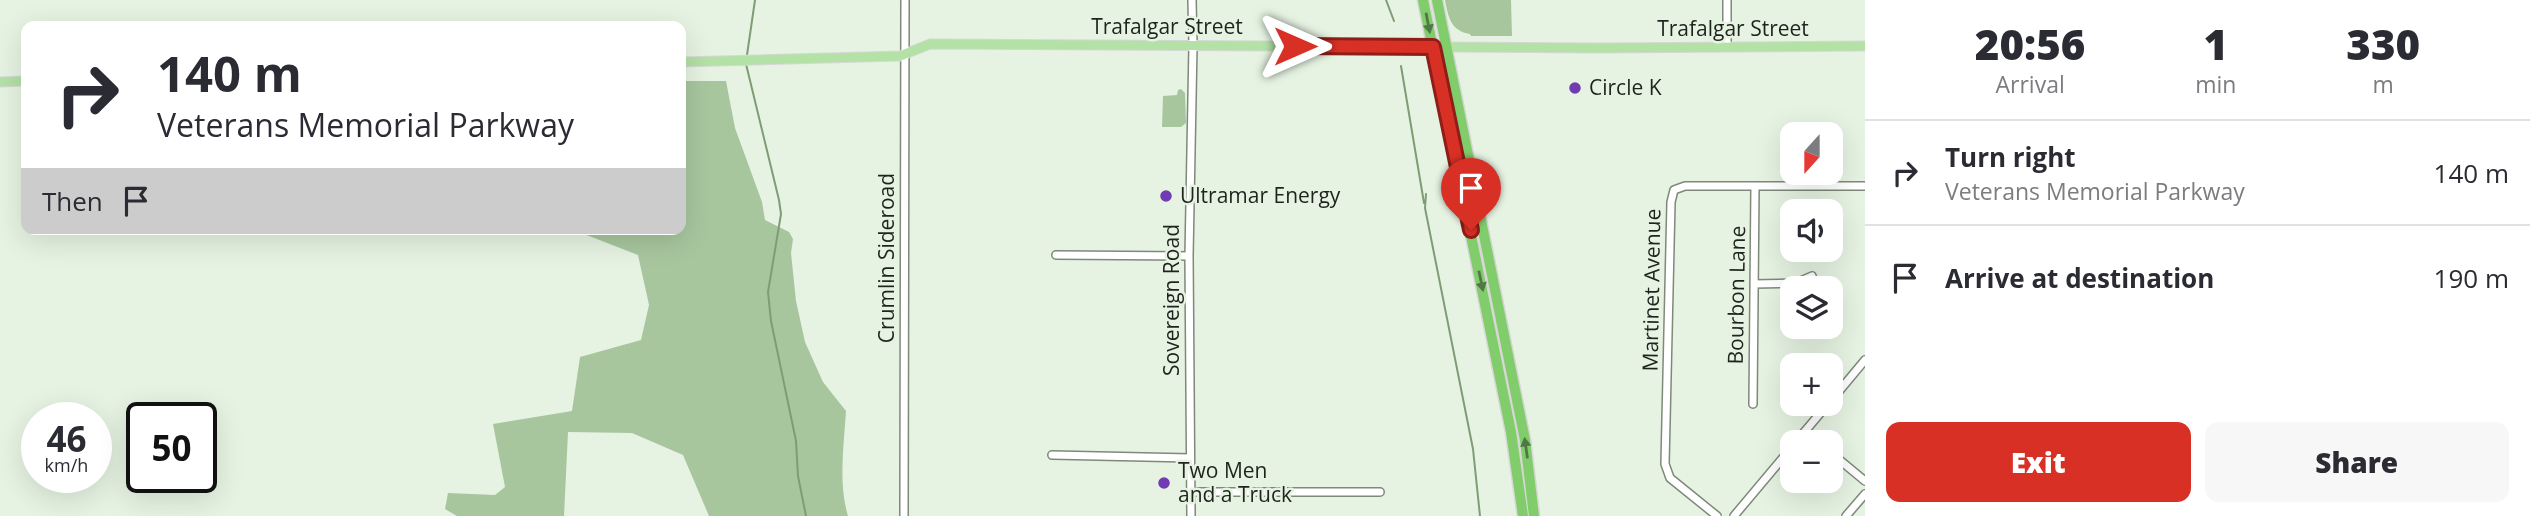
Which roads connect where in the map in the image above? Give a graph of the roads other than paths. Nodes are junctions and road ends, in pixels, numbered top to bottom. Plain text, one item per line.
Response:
1 (905, 0) edge
2 (1192, 0) edge
3 (1423, 0) edge
4 (1437, 0) edge
5 (1727, 0) edge
6 (1193, 45) junction
7 (1447, 46) junction
8 (1865, 46) edge
9 (1433, 47) junction
10 (1727, 47) junction
11 (905, 54) junction
12 (686, 62) edge
13 (21, 81) edge
14 (0, 82) edge
15 (1755, 186) junction
16 (1865, 186) edge
17 (1056, 255) dead end
18 (1189, 256) junction
19 (1812, 275) dead end
20 (1754, 284) junction
21 (1863, 366) edge
22 (1843, 388) edge
23 (1753, 404) dead end
24 (1818, 416) edge
25 (1806, 430) edge
26 (1052, 455) dead end
27 (1190, 457) junction
28 (1780, 461) edge
29 (1843, 463) edge
30 (1865, 481) edge
31 (1192, 492) junction
32 (1380, 492) dead end
33 (1865, 494) edge
34 (904, 516) edge
35 (1191, 516) edge
36 (1523, 516) edge
37 (1534, 516) edge
38 (1717, 516) edge
39 (1734, 516) edge
40 (1846, 516) edge

1 - 11 street, Crumlin Sideroad
2 - 6 street, Sovereign Road
3 -> 9 highway
4 - 7 highway
5 - 10 street
6 - 9 main road, Trafalgar Street
6 - 11 main road, Trafalgar Street
6 - 18 street, Sovereign Road
7 - 9 main road, Trafalgar Street
7 - 10 main road, Trafalgar Street
37 -> 7 highway
8 - 10 main road, Trafalgar Street
9 -> 36 highway
11 - 12 main road, Trafalgar Street
11 - 34 street, Crumlin Sideroad
13 - 14 main road
15 - 16 street, Martinet Avenue
15 - 20 street, Bourbon Lane
15 - 38 street, Martinet Avenue
17 - 18 street
18 - 27 street, Sovereign Road
19 - 20 street
20 - 23 street, Bourbon Lane
21 - 22 street
24 - 25 street
26 - 27 street
27 - 31 street, Sovereign Road
28 - 39 street
29 - 30 street
31 - 32 street
31 - 35 street, Sovereign Road
33 - 40 street

